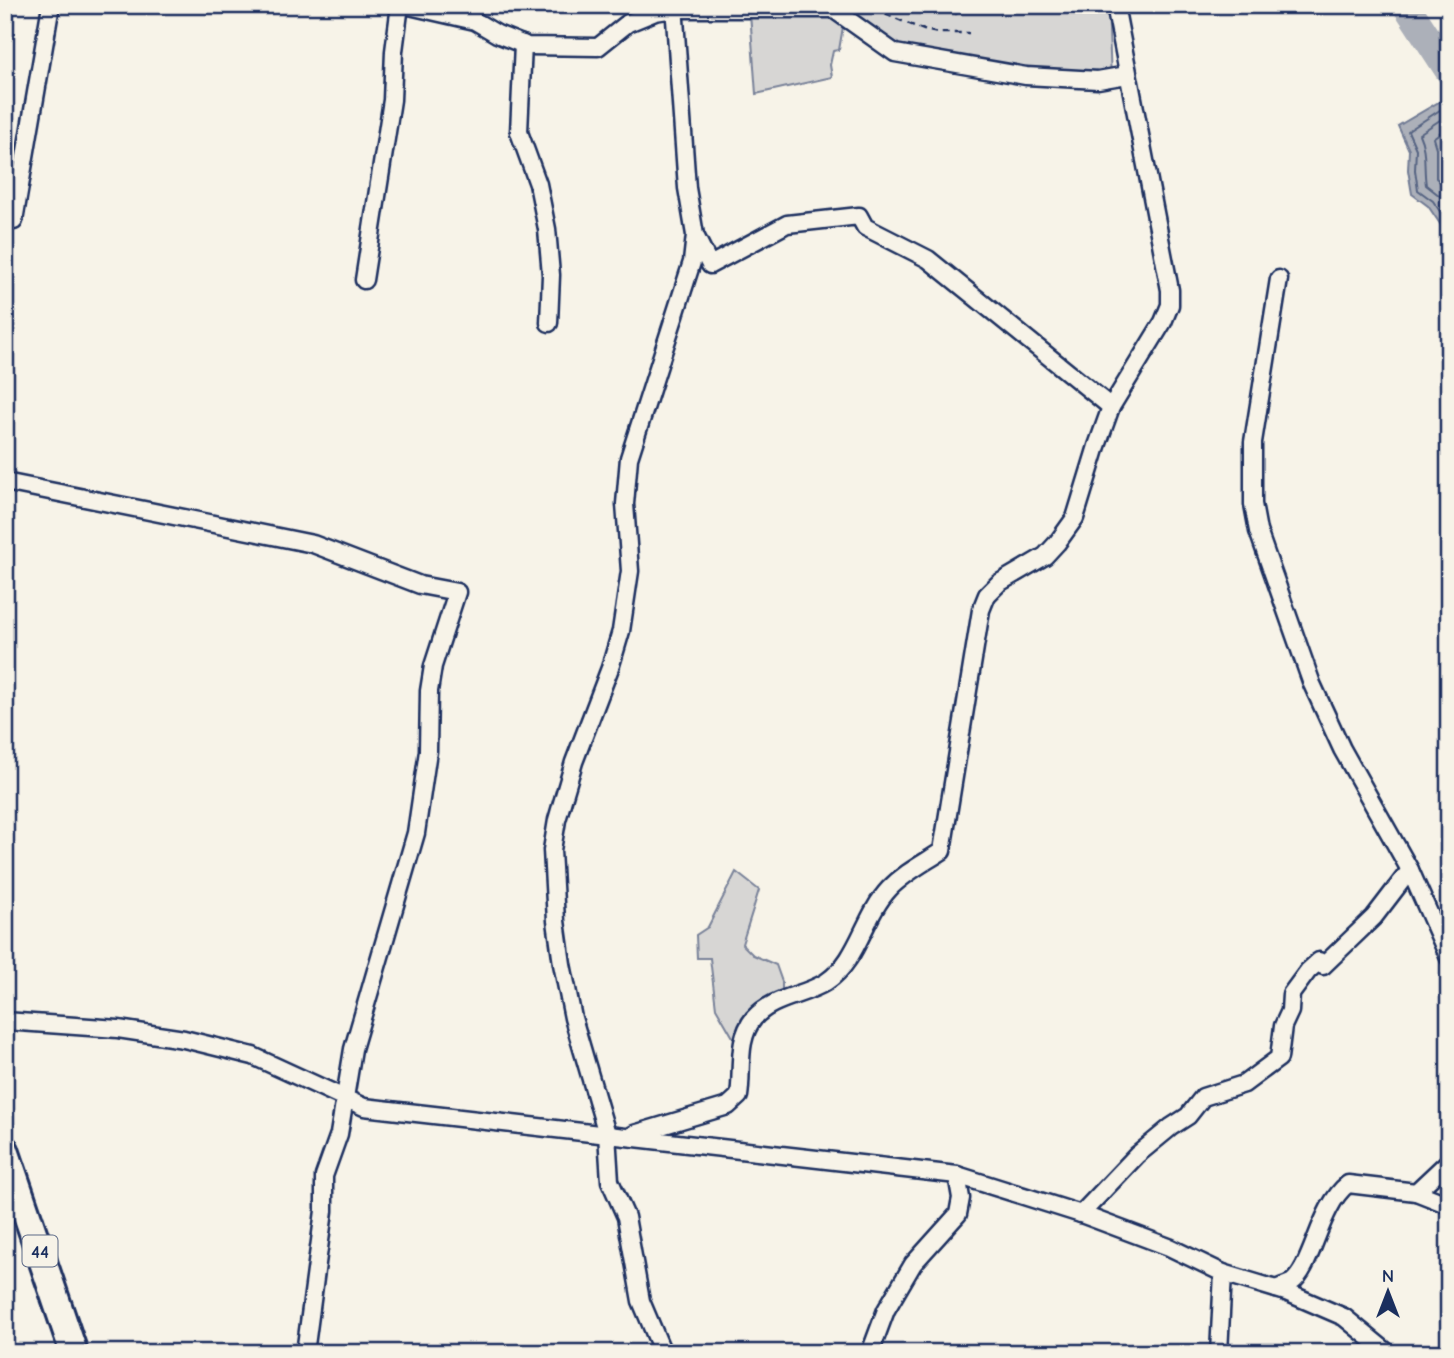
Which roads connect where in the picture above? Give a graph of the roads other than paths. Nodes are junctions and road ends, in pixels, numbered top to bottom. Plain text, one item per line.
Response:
1 (51, 5) edge
2 (403, 5) edge
3 (1115, 5) edge
4 (674, 7) edge
5 (523, 44) junction
6 (1127, 75) junction
7 (14, 221) dead end
8 (695, 235) junction
9 (1279, 279) dead end
10 (364, 280) dead end
11 (549, 323) dead end
12 (1111, 407) junction
13 (5, 482) edge
14 (1410, 870) junction
15 (1449, 958) edge
16 (5, 1021) edge
17 (345, 1099) junction
18 (607, 1134) junction
19 (628, 1136) junction
20 (5, 1150) edge
21 (1449, 1161) edge
22 (957, 1175) junction
23 (1416, 1192) junction
24 (1449, 1205) edge
25 (1081, 1214) junction
26 (1223, 1273) junction
27 (1276, 1289) junction
28 (74, 1353) edge
29 (305, 1353) edge
30 (663, 1353) edge
31 (870, 1353) edge
32 (1219, 1353) edge
33 (1388, 1353) edge

1 - 7 street
2 - 5 street
2 - 10 street
3 - 6 street
4 - 5 street
4 - 6 street
4 - 8 street
5 - 11 street
6 - 12 street
8 - 12 street
8 - 18 street
9 - 14 street
12 - 19 street
13 - 17 street
14 - 15 street
14 - 25 street
16 - 17 street
17 - 18 street
17 - 29 street
18 - 19 street
18 - 30 street
19 - 22 street
20 - 28 main road, 44
21 - 23 street
22 - 25 street
22 - 31 street
23 - 24 street
23 - 27 street
25 - 26 street
26 - 27 street
26 - 32 street
27 - 33 street

